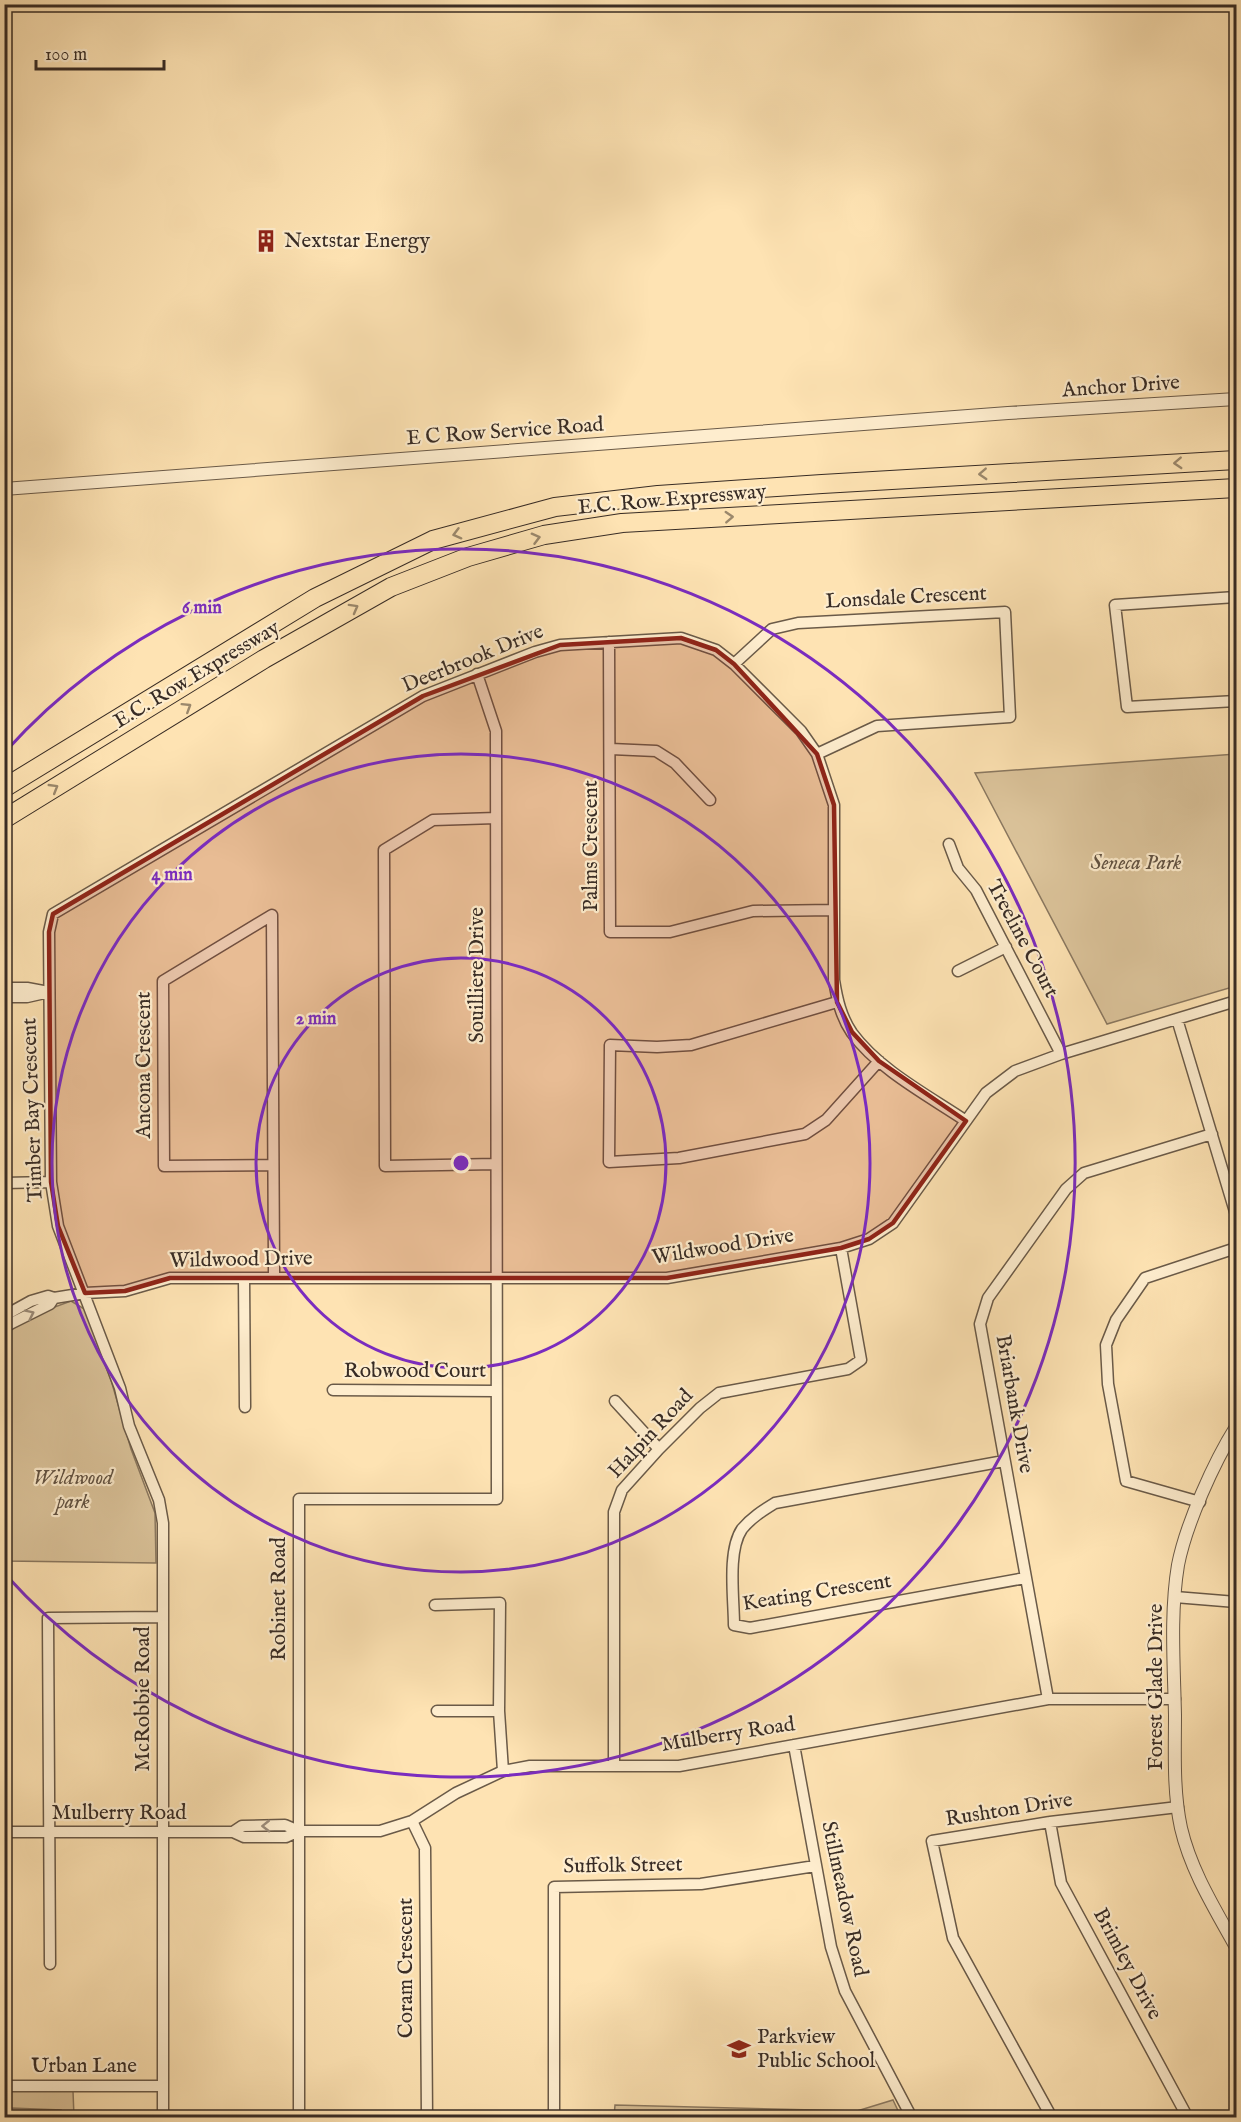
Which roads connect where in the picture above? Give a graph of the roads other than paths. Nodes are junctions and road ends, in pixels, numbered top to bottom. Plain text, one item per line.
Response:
1 (1236, 399) edge
2 (1008, 413) joint
3 (1236, 460) edge
4 (1236, 488) edge
5 (4, 489) edge
6 (1236, 597) edge
7 (609, 642) junction
8 (734, 664) junction
9 (477, 674) junction
10 (1236, 701) edge
11 (610, 750) junction
12 (817, 754) junction
13 (4, 788) edge
14 (710, 800) dead end
15 (496, 818) junction
16 (4, 819) edge
17 (949, 844) dead end
18 (833, 910) junction
19 (1006, 947) junction
20 (958, 971) dead end
21 (4, 988) edge
22 (49, 992) junction
23 (4, 997) edge
24 (1236, 1001) edge
25 (837, 1002) junction
26 (1177, 1019) junction
27 (1061, 1054) junction
28 (879, 1061) junction
29 (966, 1122) junction
30 (1212, 1134) junction
31 (496, 1164) junction
32 (273, 1165) junction
33 (51, 1182) junction
34 (4, 1184) edge
35 (1236, 1215) edge
36 (841, 1248) junction
37 (1236, 1248) edge
38 (244, 1278) junction
39 (274, 1278) junction
40 (496, 1279) junction
41 (85, 1293) junction
42 (54, 1298) junction
43 (4, 1316) edge
44 (4, 1328) edge
45 (333, 1390) dead end
46 (496, 1391) junction
47 (615, 1401) dead end
48 (245, 1407) dead end
49 (1236, 1427) edge
50 (659, 1449) junction
51 (1004, 1461) junction
52 (1200, 1502) junction
53 (1026, 1578) junction
54 (1175, 1597) junction
55 (1236, 1602) edge
56 (435, 1605) dead end
57 (163, 1617) junction
58 (1048, 1699) junction
59 (1175, 1699) junction
60 (437, 1710) dead end
61 (499, 1711) junction
62 (794, 1745) junction
63 (614, 1766) junction
64 (503, 1771) junction
65 (1178, 1807) junction
66 (412, 1821) junction
67 (1050, 1822) junction
68 (299, 1831) junction
69 (4, 1832) edge
70 (48, 1832) junction
71 (163, 1832) junction
72 (815, 1866) junction
73 (1236, 1947) edge
74 (50, 1964) dead end
75 (4, 2086) edge
76 (163, 2086) junction
77 (163, 2118) edge
78 (299, 2118) edge
79 (427, 2118) edge
80 (554, 2118) edge
81 (912, 2118) edge
82 (1052, 2118) edge
83 (1188, 2118) edge

1 - 2 street, Anchor Drive
2 - 5 street, E C Row Service Road
3 -> 13 highway, E.C. Row Expressway
16 -> 4 highway, E.C. Row Expressway
6 - 10 street
7 - 8 street, Deerbrook Drive
7 - 9 street, Deerbrook Drive
7 - 11 street, Palms Crescent
8 - 12 street, Deerbrook Drive
8 - 12 street, Lonsdale Crescent
9 - 15 street, Souilliere Drive
9 - 22 street, Deerbrook Drive
11 - 14 street
11 - 18 street, Palms Crescent
12 - 18 street, Deerbrook Drive
15 - 31 street, Souilliere Drive
15 - 31 street
17 - 19 street, Treeline Court
18 - 25 street, Deerbrook Drive
19 - 20 street
19 - 27 street, Treeline Court
21 - 22 street, Timber Bay Crescent
22 - 23 street, Timber Bay Crescent
22 - 33 street, Timber Bay Crescent
24 - 26 street, Wildwood Drive
25 - 28 street, Deerbrook Drive
25 - 28 street
26 - 27 street, Wildwood Drive
26 - 30 street
27 - 29 street, Wildwood Drive
28 - 29 street, Deerbrook Drive
29 - 36 street, Wildwood Drive
30 - 35 street
30 - 51 street, Briarbank Drive
31 - 40 street, Souilliere Drive
32 - 32 street, Ancona Crescent
32 - 39 street, Ancona Crescent
33 - 34 street
33 - 41 street, Timber Bay Crescent
36 - 40 street, Wildwood Drive
36 - 50 street, Halpin Road
37 - 52 street
38 - 39 street, Wildwood Drive
38 - 41 street, Wildwood Drive
38 - 48 street
39 - 40 street, Wildwood Drive
40 - 46 street, Robinet Road
41 - 42 street, Wildwood Drive
41 - 57 street, McRobbie Road
42 - 43 street, Wildwood Drive
44 -> 42 street
45 - 46 street, Robwood Court
46 - 68 street, Robinet Road
47 - 50 street
49 - 52 street, Forest Glade Drive
50 - 63 street, Halpin Road
51 - 53 street, Briarbank Drive
51 - 53 street, Keating Crescent
52 - 54 street, Forest Glade Drive
53 - 58 street, Briarbank Drive
54 - 55 street
54 - 59 street, Forest Glade Drive
56 - 61 street
57 - 70 street
57 - 71 street, McRobbie Road
58 - 59 street, Mulberry Road
58 - 62 street, Mulberry Road
59 - 65 street, Forest Glade Drive
60 - 61 street
61 - 64 street
62 - 63 street, Mulberry Road
62 - 72 street, Stillmeadow Road
63 - 64 street, Mulberry Road
64 - 66 street, Mulberry Road
65 - 67 street, Rushton Drive
65 - 73 street, Forest Glade Drive
66 - 68 street, Mulberry Road
66 - 79 street, Coram Crescent
67 - 82 street, Rushton Drive
67 - 83 street, Brimley Drive
68 - 71 street, Mulberry Road
68 - 78 street, Robinet Road
69 - 70 street, Mulberry Road
70 - 71 street, Mulberry Road
70 - 74 street
71 - 76 street, McRobbie Road
72 - 80 street, Suffolk Street
72 - 81 street, Stillmeadow Road
75 - 76 street, Urban Lane
76 - 77 street, McRobbie Road

